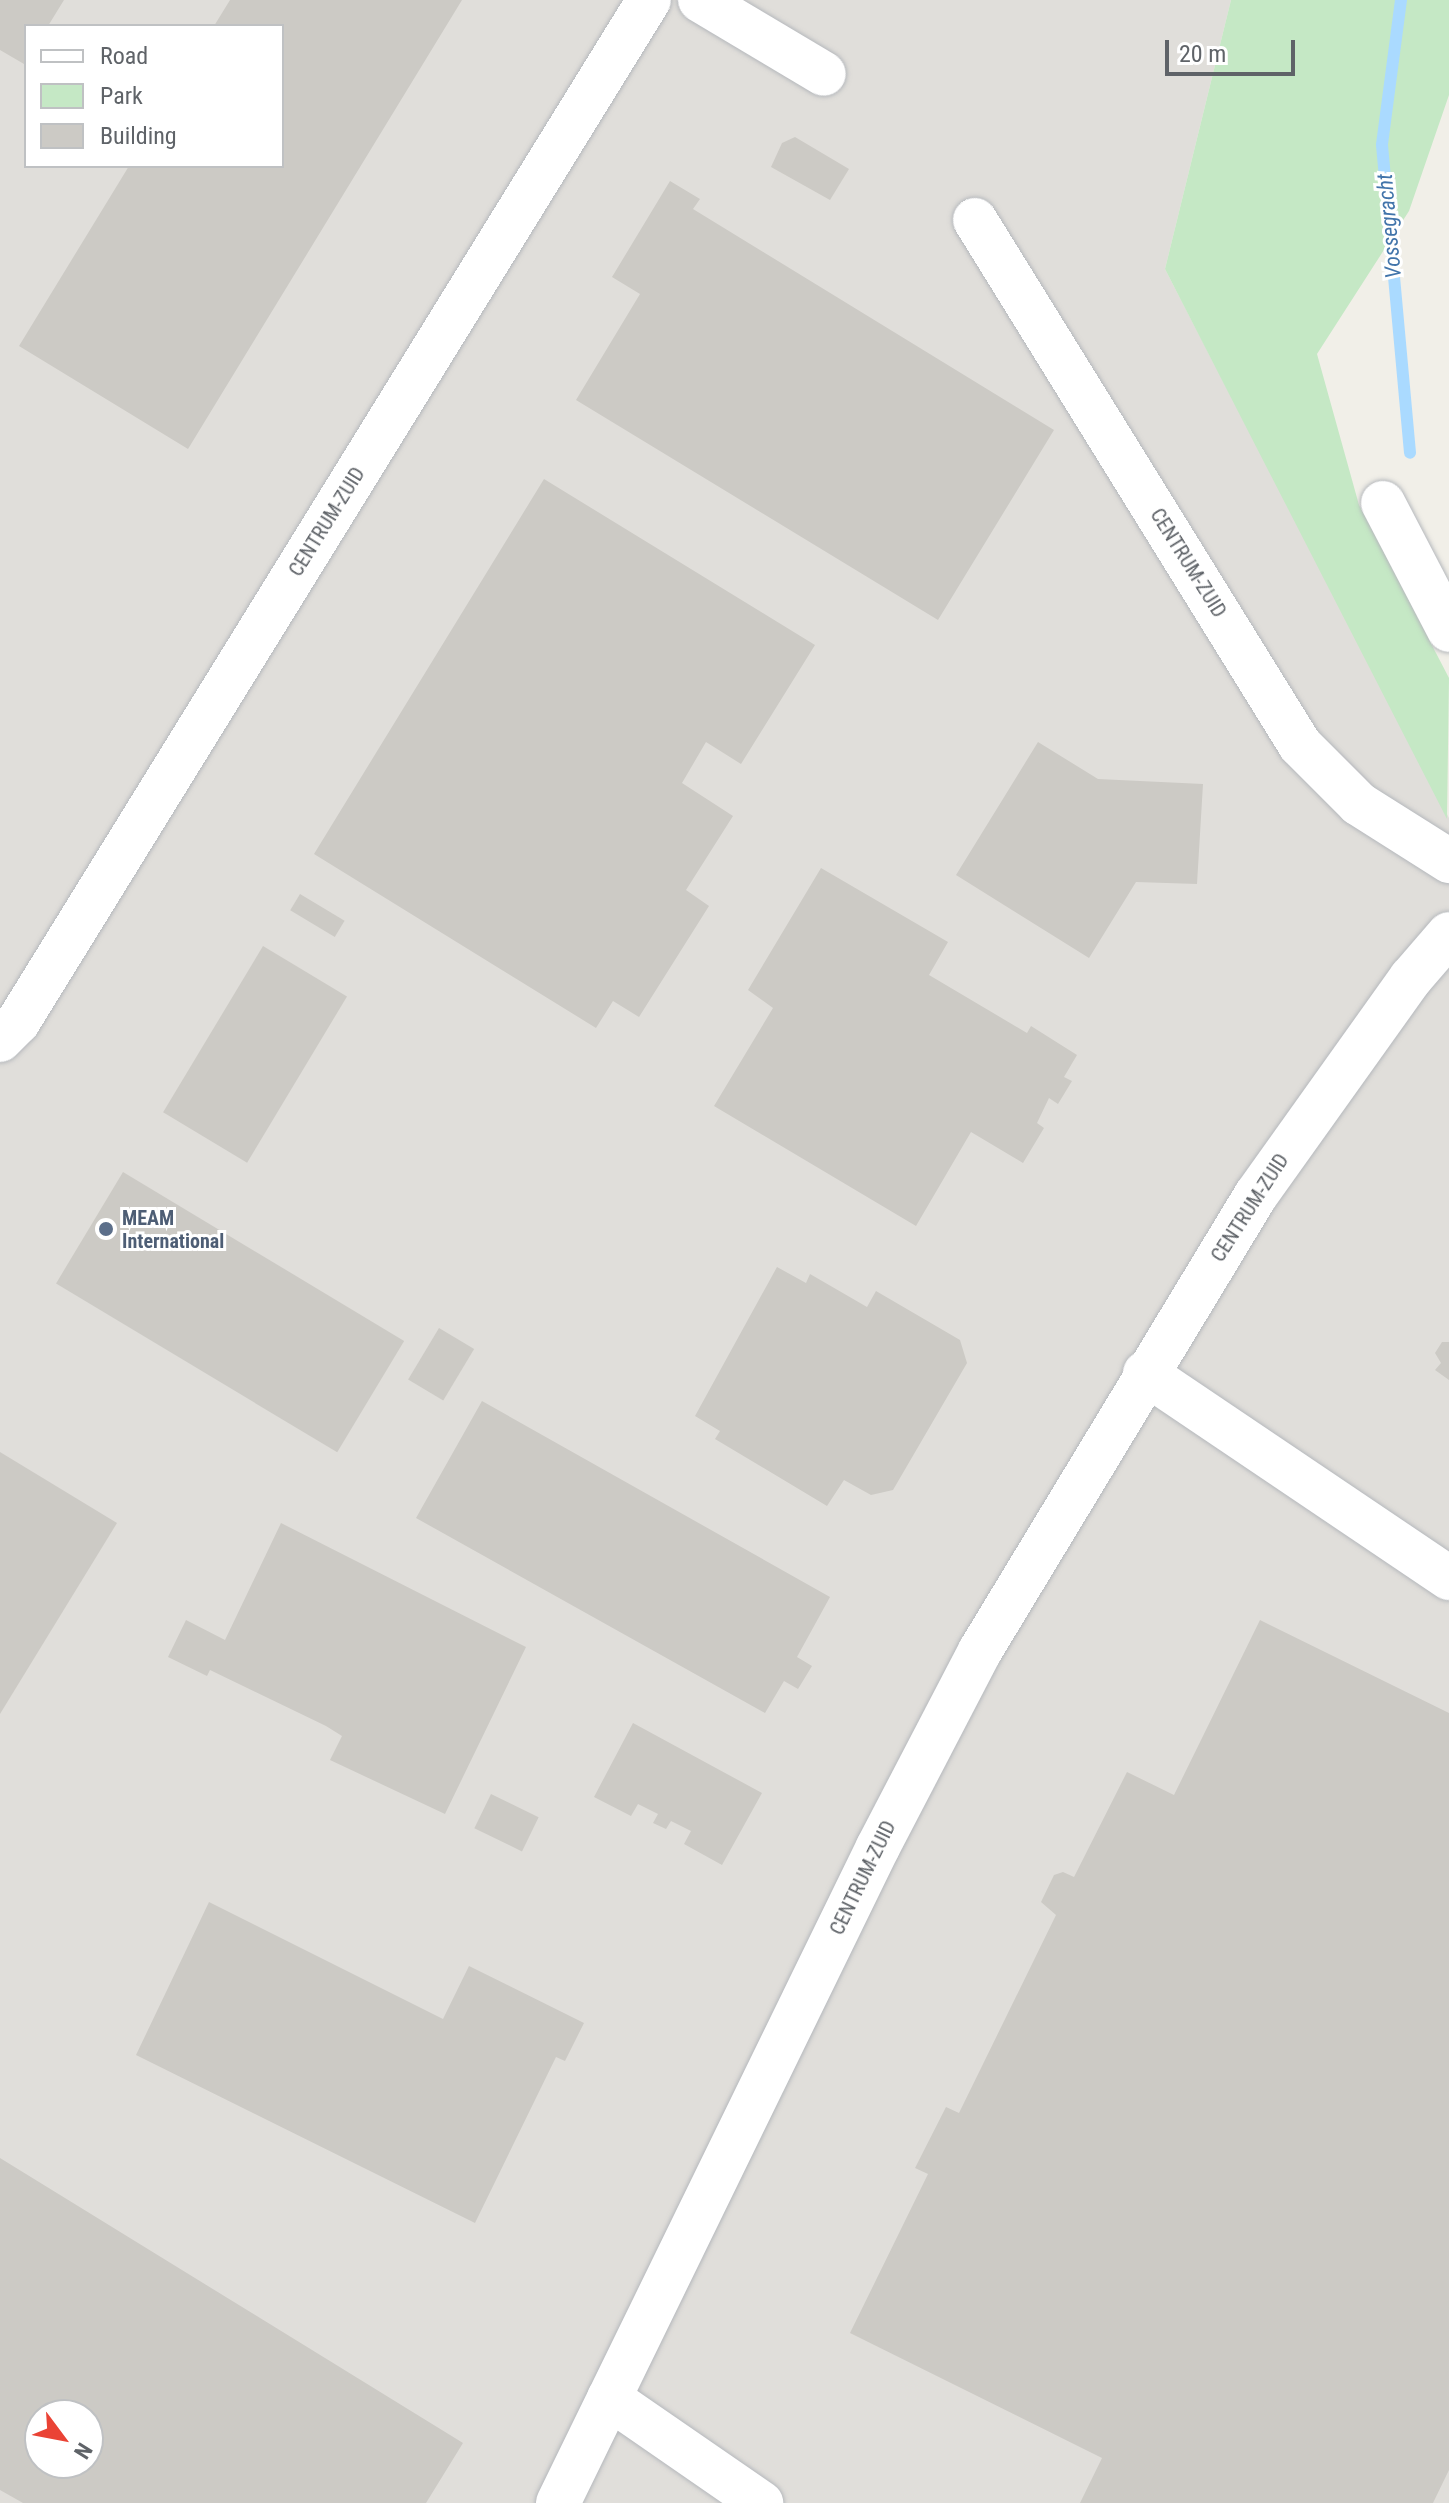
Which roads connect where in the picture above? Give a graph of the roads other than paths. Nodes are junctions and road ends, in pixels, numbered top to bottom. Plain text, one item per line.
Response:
1 (649, 0) edge
2 (700, 0) edge
3 (824, 74) dead end
4 (975, 220) dead end
5 (1383, 503) dead end
6 (1449, 630) edge
7 (1449, 861) edge
8 (1449, 934) edge
9 (0, 1040) edge
10 (1145, 1373) junction
11 (1449, 1578) edge
12 (609, 2398) junction
13 (558, 2503) edge
14 (761, 2503) edge

1 - 9 street, CENTRUM-ZUID
2 - 3 street
4 - 7 street, CENTRUM-ZUID
5 - 6 street
8 - 10 street, CENTRUM-ZUID
10 - 11 street
10 - 12 street, CENTRUM-ZUID
12 - 13 street, CENTRUM-ZUID
12 - 14 street

